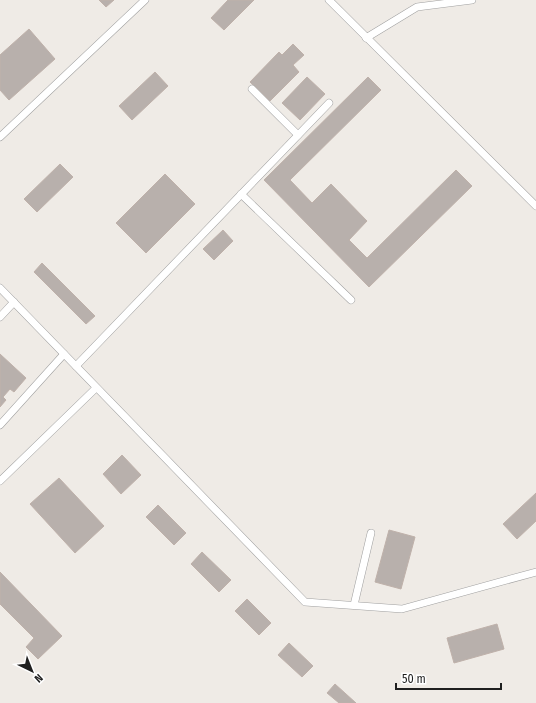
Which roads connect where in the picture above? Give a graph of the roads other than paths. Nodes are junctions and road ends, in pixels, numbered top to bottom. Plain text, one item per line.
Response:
1 (146, 0) edge
2 (329, 0) edge
3 (472, 0) edge
4 (366, 38) junction
5 (252, 89) dead end
6 (329, 103) dead end
7 (298, 135) junction
8 (0, 137) edge
9 (241, 194) junction
10 (536, 206) edge
11 (0, 288) edge
12 (351, 300) dead end
13 (14, 302) junction
14 (0, 317) edge
15 (64, 354) junction
16 (76, 366) junction
17 (96, 388) junction
18 (0, 425) edge
19 (0, 481) edge
20 (371, 533) dead end
21 (536, 572) edge
22 (354, 605) junction

1 - 8 lane
2 - 4 lane
3 - 4 lane
4 - 10 lane
5 - 7 lane
6 - 7 lane
7 - 9 lane
9 - 12 lane
9 - 16 lane
11 - 13 lane
13 - 14 lane
13 - 15 lane
15 - 16 lane
15 - 18 lane
16 - 17 lane
17 - 19 lane
17 - 22 lane
20 - 22 lane
21 - 22 lane

